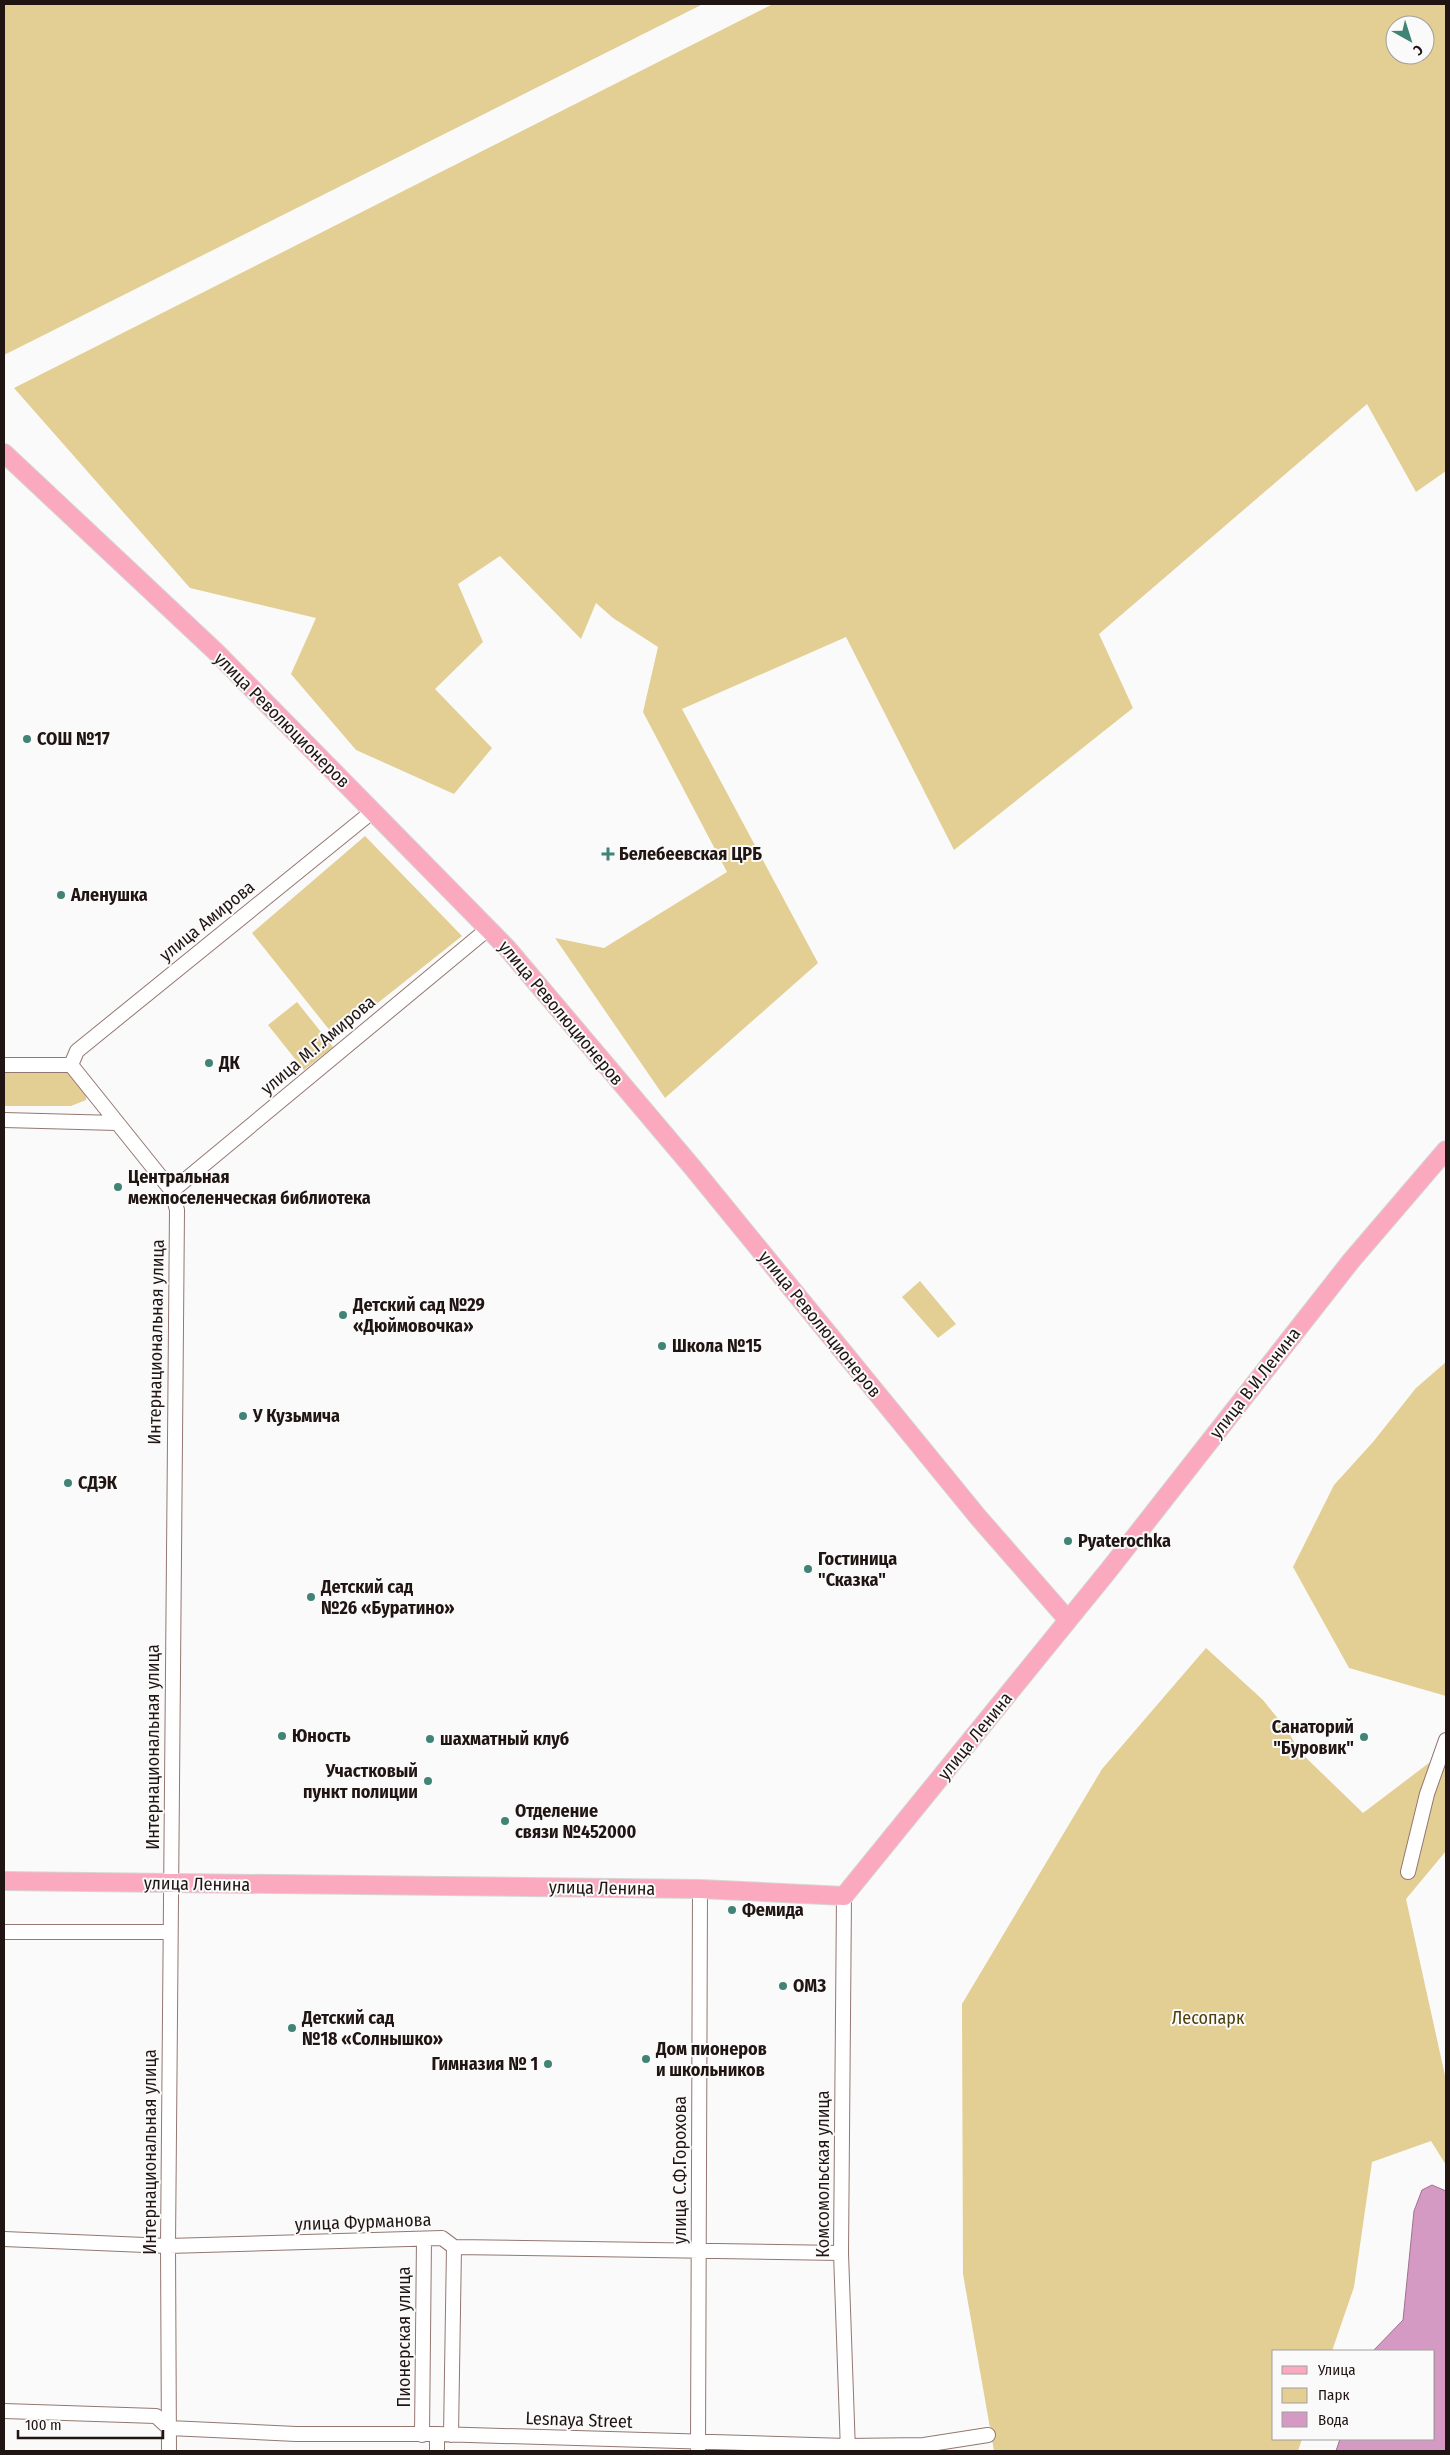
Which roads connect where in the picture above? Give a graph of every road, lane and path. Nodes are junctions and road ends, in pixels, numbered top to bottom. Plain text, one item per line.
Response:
1 (4, 453) edge
2 (373, 811) junction
3 (489, 928) junction
4 (4, 1065) edge
5 (71, 1065) junction
6 (4, 1120) edge
7 (117, 1123) junction
8 (1446, 1150) edge
9 (172, 1191) junction
10 (1068, 1620) junction
11 (1446, 1740) edge
12 (1408, 1872) dead end
13 (4, 1881) edge
14 (170, 1884) junction
15 (700, 1889) junction
16 (844, 1896) junction
17 (4, 1932) edge
18 (170, 1932) junction
19 (4, 2239) edge
20 (424, 2239) junction
21 (168, 2246) junction
22 (454, 2247) junction
23 (698, 2249) junction
24 (841, 2253) junction
25 (4, 2411) edge
26 (170, 2428) junction
27 (437, 2434) junction
28 (422, 2435) junction
29 (451, 2435) junction
30 (988, 2435) dead end
31 (698, 2447) edge
32 (924, 2448) edge
33 (847, 2449) edge
34 (170, 2451) edge
35 (437, 2451) edge

1 - 2 main road, улица Революционеров
2 - 3 main road, улица Революционеров
2 - 5 street, улица Амирова
3 - 9 street, улица М.Г.Амирова
3 - 10 main road, улица Революционеров
4 - 5 street
5 - 7 street
6 - 7 street
7 - 9 street, Интернациональная улица
8 - 10 main road, улица В.И.Ленина
9 - 14 street, Интернациональная улица
10 - 16 main road, улица Ленина
11 - 12 street
13 - 14 main road, улица Ленина
14 - 15 main road, улица Ленина
14 - 18 street, Интернациональная улица
15 - 16 main road, улица Ленина
15 - 23 street, улица С.Ф.Горохова
16 - 24 street, Комсомольская улица
17 - 18 street
18 - 21 street, Интернациональная улица
19 - 21 street, улица Фурманова
20 - 21 street, улица Фурманова
20 - 22 street, улица Фурманова
20 - 28 street, Пионерская улица
21 - 26 street, Интернациональная улица
22 - 23 street, улица Фурманова
22 - 29 street
23 - 24 street, улица Фурманова
23 - 31 street, улица С.Ф.Горохова
24 - 33 street, Комсомольская улица
25 - 26 street
26 - 28 street, Lesnaya Street
26 - 34 street, Интернациональная улица
27 - 28 street, Lesnaya Street
27 - 29 street, Lesnaya Street
27 - 35 street
29 - 31 street, Lesnaya Street
30 - 32 street, Lesnaya Street
31 - 33 street, Lesnaya Street
32 - 33 street, Lesnaya Street

